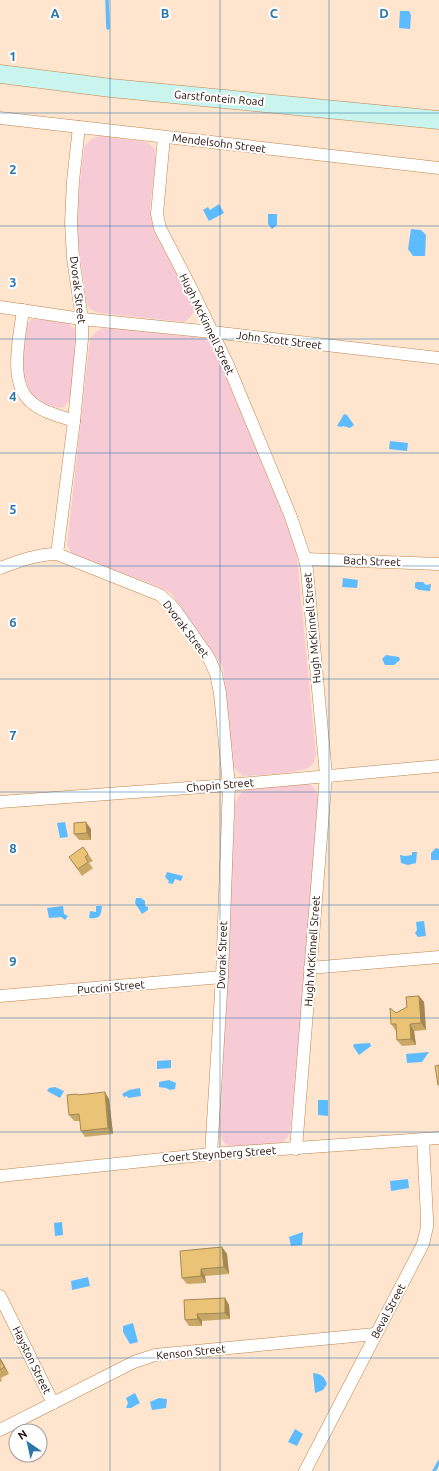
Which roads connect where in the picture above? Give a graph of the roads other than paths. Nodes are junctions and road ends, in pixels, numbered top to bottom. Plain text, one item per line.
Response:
1 (0, 74) edge
2 (0, 118) edge
3 (439, 120) edge
4 (79, 127) junction
5 (164, 137) junction
6 (439, 168) edge
7 (0, 307) edge
8 (23, 310) junction
9 (82, 319) junction
10 (212, 332) junction
11 (439, 358) edge
12 (74, 421) junction
13 (57, 554) junction
14 (305, 559) junction
15 (439, 564) edge
16 (0, 568) edge
17 (439, 766) edge
18 (326, 776) junction
19 (228, 784) junction
20 (0, 802) edge
21 (439, 958) edge
22 (310, 968) junction
23 (222, 977) junction
24 (0, 996) edge
25 (439, 1138) edge
26 (423, 1140) junction
27 (296, 1149) junction
28 (211, 1154) junction
29 (0, 1176) edge
30 (0, 1296) edge
31 (375, 1334) junction
32 (53, 1403) junction
33 (0, 1430) edge
34 (305, 1471) edge

1 - 3 main road, Garstfontein Road
2 - 4 street, Mendelsohn Street
4 - 5 street, Mendelsohn Street
4 - 9 street, Dvorak Street
5 - 6 street, Mendelsohn Street
5 - 10 street, Hugh McKinnell Street
7 - 8 street, John Scott Street
8 - 9 street, John Scott Street
8 - 12 street
9 - 10 street, John Scott Street
9 - 12 street, Dvorak Street
10 - 11 street, John Scott Street
10 - 14 street, Hugh McKinnell Street
12 - 13 street, Dvorak Street
13 - 16 street
13 - 19 street, Dvorak Street
14 - 15 street, Bach Street
14 - 18 street, Hugh McKinnell Street
17 - 18 street, Chopin Street
18 - 19 street, Chopin Street
18 - 22 street, Hugh McKinnell Street
19 - 20 street, Chopin Street
19 - 23 street, Dvorak Street
21 - 22 street
22 - 27 street, Hugh McKinnell Street
23 - 24 street, Puccini Street
23 - 28 street, Dvorak Street
25 - 26 street, Coert Steynberg Street
26 - 27 street, Coert Steynberg Street
26 - 31 street, Beval Street
27 - 28 street, Coert Steynberg Street
28 - 29 street, Coert Steynberg Street
30 - 32 street, Hayston Street
31 - 32 street, Kenson Street
31 - 34 street, Beval Street
32 - 33 street, Kenson Street

